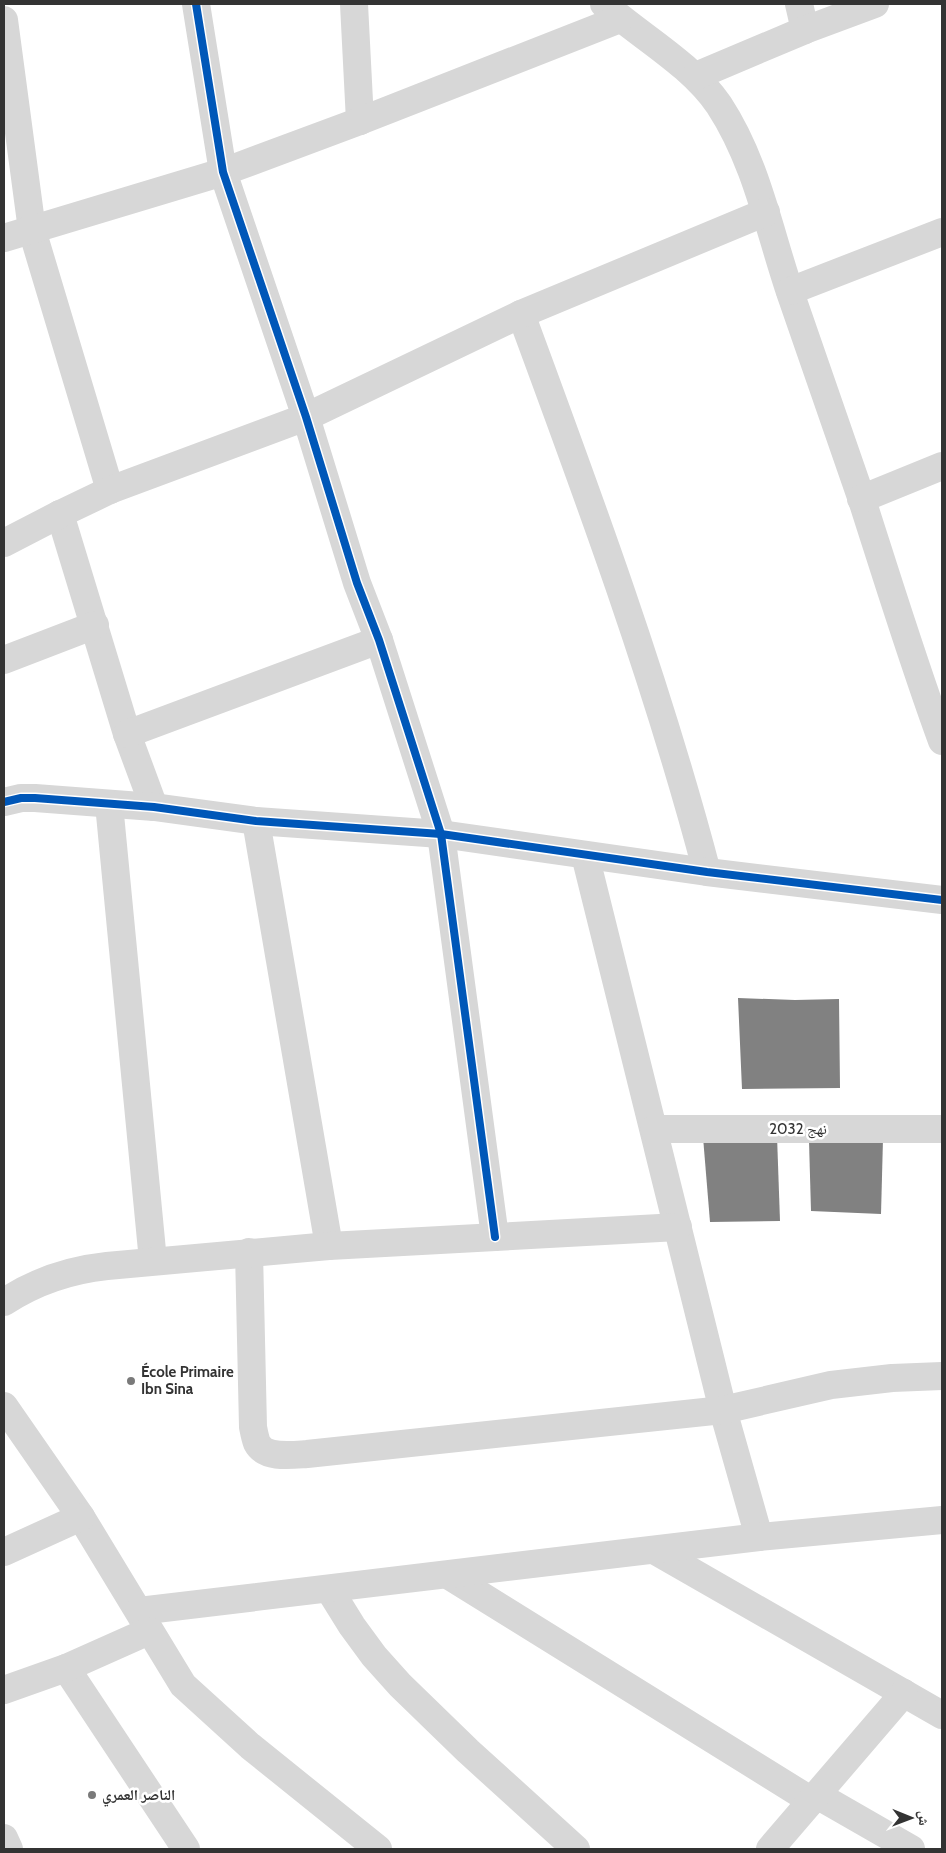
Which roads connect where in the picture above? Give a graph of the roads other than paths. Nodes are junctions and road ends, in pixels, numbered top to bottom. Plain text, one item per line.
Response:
1 (196, 4) edge
2 (354, 4) edge
3 (799, 4) edge
4 (874, 4) edge
5 (612, 11) edge
6 (4, 20) edge
7 (805, 30) junction
8 (696, 76) junction
9 (360, 122) junction
10 (222, 172) junction
11 (766, 212) junction
12 (32, 230) junction
13 (942, 232) edge
14 (4, 238) edge
15 (790, 291) junction
16 (522, 314) junction
17 (306, 417) junction
18 (942, 466) edge
19 (110, 490) junction
20 (861, 499) junction
21 (60, 514) junction
22 (4, 544) edge
23 (94, 625) junction
24 (379, 640) junction
25 (4, 660) edge
26 (128, 734) junction
27 (942, 741) edge
28 (6, 794) edge
29 (109, 804) junction
30 (154, 807) junction
31 (256, 821) junction
32 (440, 834) junction
33 (585, 854) junction
34 (707, 872) junction
35 (942, 900) edge
36 (654, 1129) junction
37 (942, 1129) edge
38 (678, 1227) junction
39 (495, 1237) junction
40 (329, 1246) junction
41 (249, 1252) junction
42 (153, 1261) junction
43 (4, 1302) edge
44 (942, 1376) edge
45 (4, 1406) edge
46 (723, 1410) junction
47 (81, 1517) junction
48 (942, 1520) edge
49 (759, 1537) junction
50 (654, 1550) junction
51 (4, 1552) edge
52 (448, 1575) junction
53 (329, 1589) junction
54 (144, 1621) junction
55 (66, 1668) junction
56 (4, 1690) edge
57 (904, 1693) junction
58 (942, 1715) edge
59 (815, 1798) junction
60 (4, 1838) edge
61 (9, 1849) edge
62 (186, 1849) edge
63 (378, 1849) edge
64 (576, 1849) edge
65 (770, 1849) edge
66 (911, 1849) edge

1 - 10 street
2 - 9 street
3 - 7 street
4 - 7 street
5 - 8 street
5 - 9 street
6 - 12 street
7 - 8 street
8 - 11 street
9 - 10 street
10 - 12 street
10 - 17 street
11 - 15 street
11 - 16 street
12 - 14 street
12 - 19 street
13 - 15 street
15 - 20 street
16 - 17 street
16 - 34 street
17 - 19 street
17 - 24 street
18 - 20 street
19 - 21 street
20 - 27 street
21 - 22 street
21 - 23 street
23 - 25 street
23 - 26 street
24 - 26 street
24 - 32 street
26 - 30 street
28 - 29 street
29 - 30 street
29 - 42 street
30 - 31 street
31 - 32 street
31 - 40 street
32 - 33 street
32 - 39 street
33 - 34 street
33 - 36 street
34 - 35 street
36 - 37 street, نهج 2032
36 - 38 street
38 - 39 street
38 - 46 street
39 - 40 street
40 - 41 street
41 - 42 street
41 - 46 street
42 - 43 street
44 - 46 street
45 - 47 street
46 - 49 street
47 - 51 street
47 - 54 street
48 - 49 street
49 - 50 street
50 - 52 street
50 - 57 street
52 - 53 street
52 - 59 street
53 - 54 street
53 - 64 street
54 - 55 street
54 - 63 street
55 - 56 street
55 - 62 street
57 - 58 street
57 - 59 street
59 - 65 street
59 - 66 street
60 - 61 street

